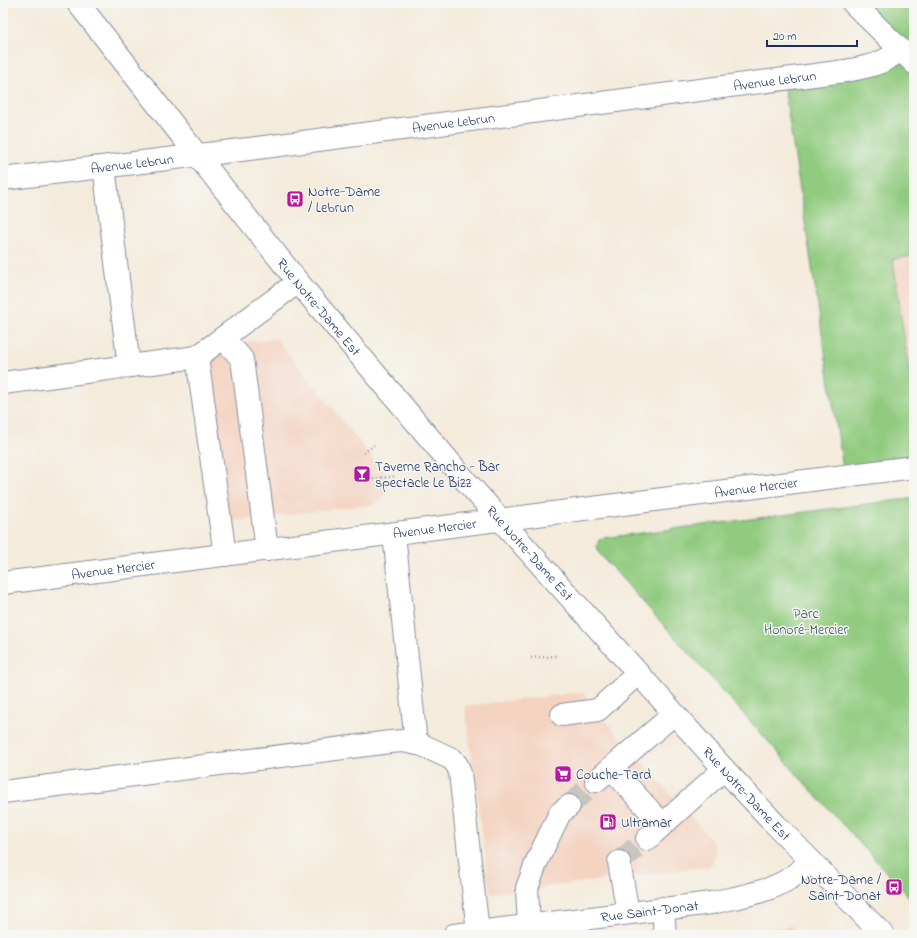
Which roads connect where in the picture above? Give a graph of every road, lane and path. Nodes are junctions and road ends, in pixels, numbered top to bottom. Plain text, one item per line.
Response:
1 (78, 3) edge
2 (853, 3) edge
3 (907, 57) edge
4 (196, 156) junction
5 (104, 167) junction
6 (3, 179) edge
7 (298, 282) junction
8 (223, 338) junction
9 (197, 358) junction
10 (129, 366) junction
11 (3, 383) edge
12 (374, 445) dead end
13 (364, 453) dead end
14 (914, 467) edge
15 (396, 476) dead end
16 (373, 479) dead end
17 (501, 520) junction
18 (394, 534) junction
19 (267, 550) junction
20 (225, 555) junction
21 (3, 583) edge
22 (556, 656) dead end
23 (531, 658) dead end
24 (637, 674) junction
25 (674, 714) junction
26 (562, 715) dead end
27 (416, 743) junction
28 (724, 769) junction
29 (3, 792) edge
30 (569, 806) tunnel mouth
31 (811, 861) junction
32 (619, 862) dead end
33 (663, 908) junction
34 (628, 913) junction
35 (529, 926) junction
36 (590, 927) edge
37 (478, 932) junction
38 (454, 935) edge
39 (665, 935) edge
40 (883, 935) edge

1 - 4 street, Rue Notre-Dame Est
2 - 3 street
3 - 4 street, Avenue Lebrun
4 - 5 street, Avenue Lebrun
4 - 7 street, Rue Notre-Dame Est
5 - 6 street, Avenue Lebrun
5 - 10 street
7 - 8 street
7 - 17 street, Rue Notre-Dame Est
8 - 9 street
8 - 19 street
9 - 10 street
9 - 20 street
10 - 11 street
12 - 13 path
14 - 17 street, Avenue Mercier
15 - 16 path
17 - 18 street, Avenue Mercier
17 - 24 street, Rue Notre-Dame Est
18 - 19 street, Avenue Mercier
18 - 27 street
19 - 20 street, Avenue Mercier
20 - 21 street, Avenue Mercier
22 - 23 path
24 - 25 street, Rue Notre-Dame Est
24 - 26 street
25 - 28 street, Rue Notre-Dame Est
25 - 28 street
27 - 29 street
27 - 37 street
28 - 31 street, Rue Notre-Dame Est
30 - 35 street
31 - 33 street, Rue Saint-Donat
31 - 40 street, Rue Notre-Dame Est
32 - 34 street
33 - 34 street, Rue Saint-Donat
33 - 39 street
34 - 36 street, Rue Saint-Donat
35 - 36 street, Rue Saint-Donat
35 - 37 street, Rue Saint-Donat
37 - 38 street, Rue Saint-Donat

